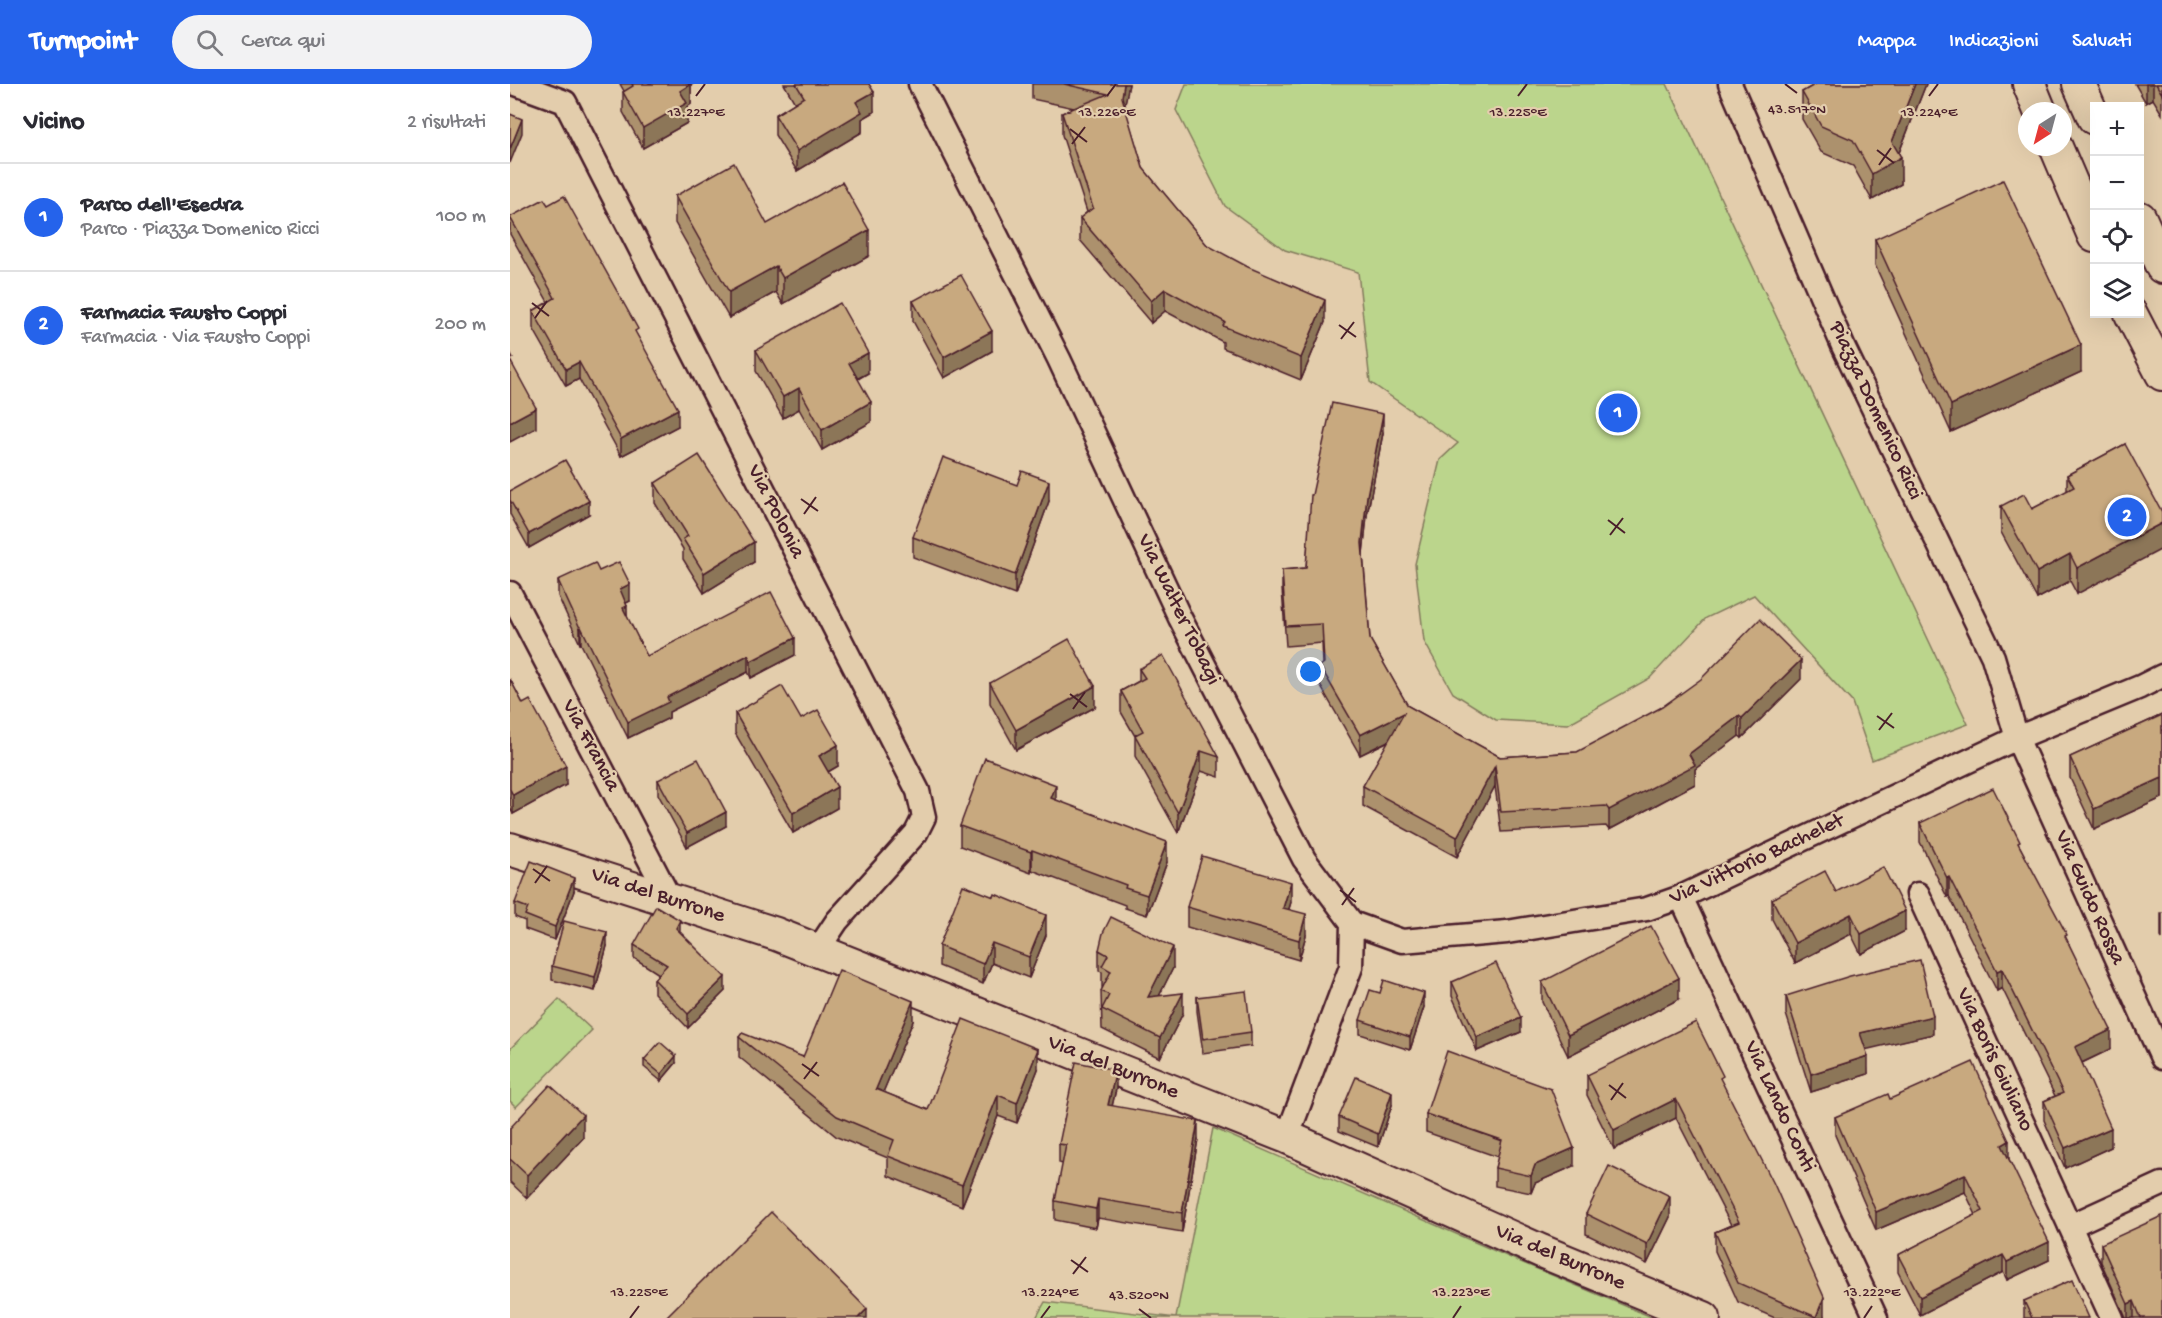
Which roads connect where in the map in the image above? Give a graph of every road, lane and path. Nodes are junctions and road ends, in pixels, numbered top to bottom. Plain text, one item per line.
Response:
1 (516, 84) edge
2 (921, 84) edge
3 (1730, 84) edge
4 (2029, 84) edge
5 (2079, 84) edge
6 (2036, 102) edge
7 (2090, 109) edge
8 (2060, 156) edge
9 (2090, 227) edge
10 (2150, 230) edge
11 (2162, 267) edge
12 (2133, 318) edge
13 (2162, 374) edge
14 (510, 593) edge
15 (2162, 676) edge
16 (2151, 686) edge
17 (2017, 738) junction
18 (510, 849) edge
19 (1917, 894) dead end
20 (1681, 897) junction
21 (670, 900) junction
22 (1352, 923) junction
23 (817, 951) junction
24 (2162, 1058) edge
25 (1287, 1137) junction
26 (2162, 1184) edge
27 (2070, 1227) junction
28 (1704, 1318) edge
29 (1876, 1318) edge
30 (2112, 1318) edge

1 - 23 street, Via Polonia
2 - 22 street, Via Walter Tobagi
3 - 17 street, Piazza Domenico Ricci
4 - 6 street
5 - 7 street
8 - 9 street
10 - 11 street
12 - 13 street
14 - 21 street, Via Francia
15 - 16 street, Via Vittorio Bachelet
16 - 17 street, Via Vittorio Bachelet
17 - 20 street, Via Vittorio Bachelet
17 - 24 street, Via Guido Rossa
18 - 21 street, Via del Burrone
19 - 27 street, Via Boris Giuliano
20 - 22 street, Via Vittorio Bachelet
20 - 29 street, Via Lando Conti
21 - 23 street, Via del Burrone
22 - 25 street
23 - 25 street, Via del Burrone
25 - 28 street, Via del Burrone
26 - 27 street
27 - 30 street, Via Boris Giuliano

